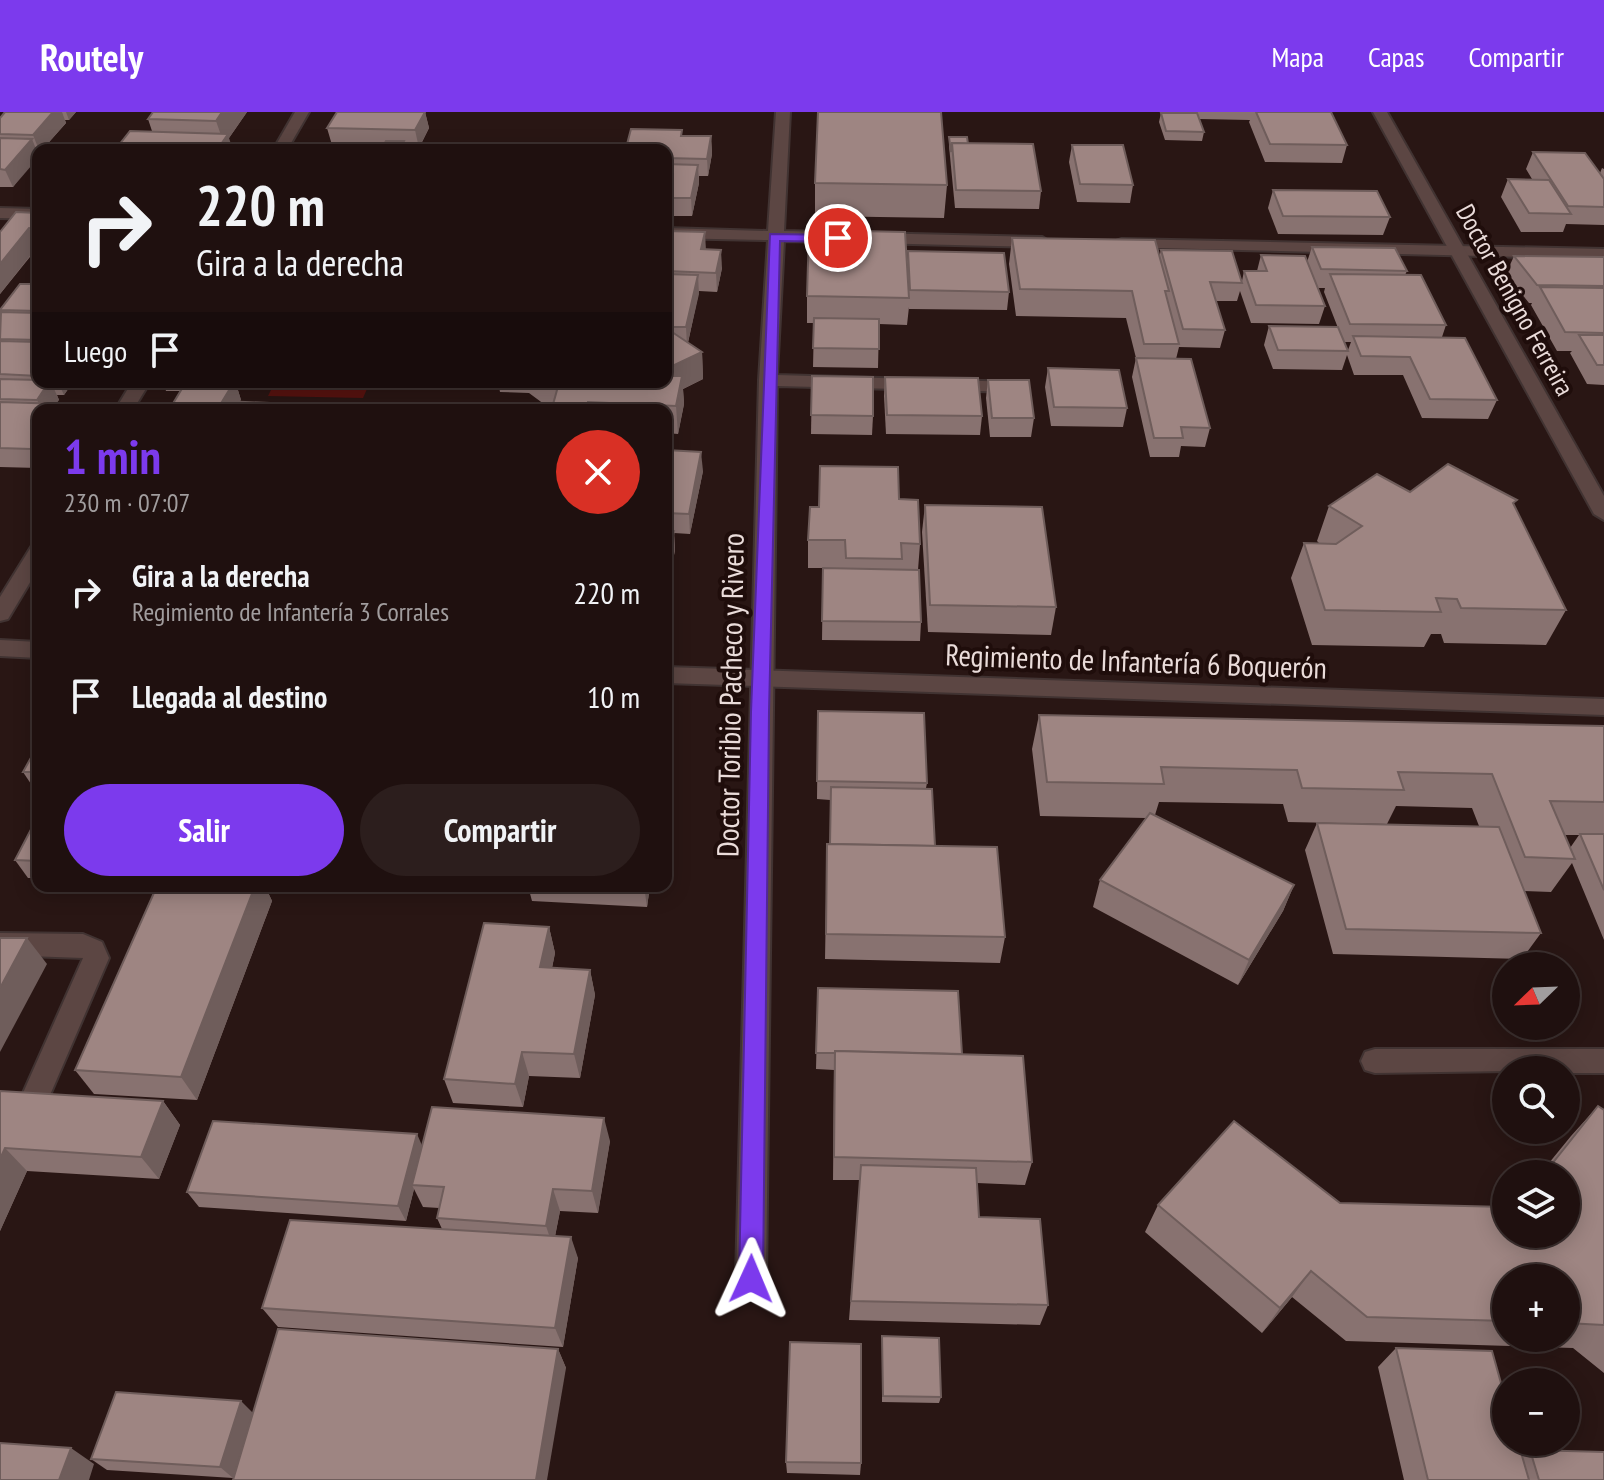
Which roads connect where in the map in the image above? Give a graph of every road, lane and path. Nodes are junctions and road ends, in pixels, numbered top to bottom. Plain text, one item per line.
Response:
1 (302, 112) edge
2 (783, 112) edge
3 (1380, 112) edge
4 (283, 144) edge
5 (0, 213) edge
6 (32, 214) edge
7 (672, 233) edge
8 (774, 237) junction
9 (1061, 243) edge
10 (1109, 244) edge
11 (1457, 251) junction
12 (1604, 254) edge
13 (768, 380) junction
14 (1017, 387) edge
15 (1604, 514) edge
16 (32, 562) edge
17 (0, 614) edge
18 (0, 648) edge
19 (32, 650) edge
20 (672, 675) edge
21 (761, 679) junction
22 (1604, 707) edge
23 (0, 944) edge
24 (1375, 1061) dead end
25 (1604, 1061) edge
26 (37, 1093) edge
27 (751, 1279) dead end

1 - 4 street
2 - 8 street, Doctor Toribio Pacheco y Rivero
3 - 11 street, Doctor Benigno Ferreira
5 - 6 street
7 - 8 street
8 - 9 street
8 - 13 street, Doctor Toribio Pacheco y Rivero
10 - 11 street
11 - 12 street
11 - 15 street, Doctor Benigno Ferreira
13 - 14 street
13 - 21 street, Doctor Toribio Pacheco y Rivero
16 - 17 street
18 - 19 street
20 - 21 street, Regimiento de Infantería 6 Boquerón
21 - 22 street, Regimiento de Infantería 6 Boquerón
21 - 27 street, Doctor Toribio Pacheco y Rivero
23 - 26 street
24 - 25 street

